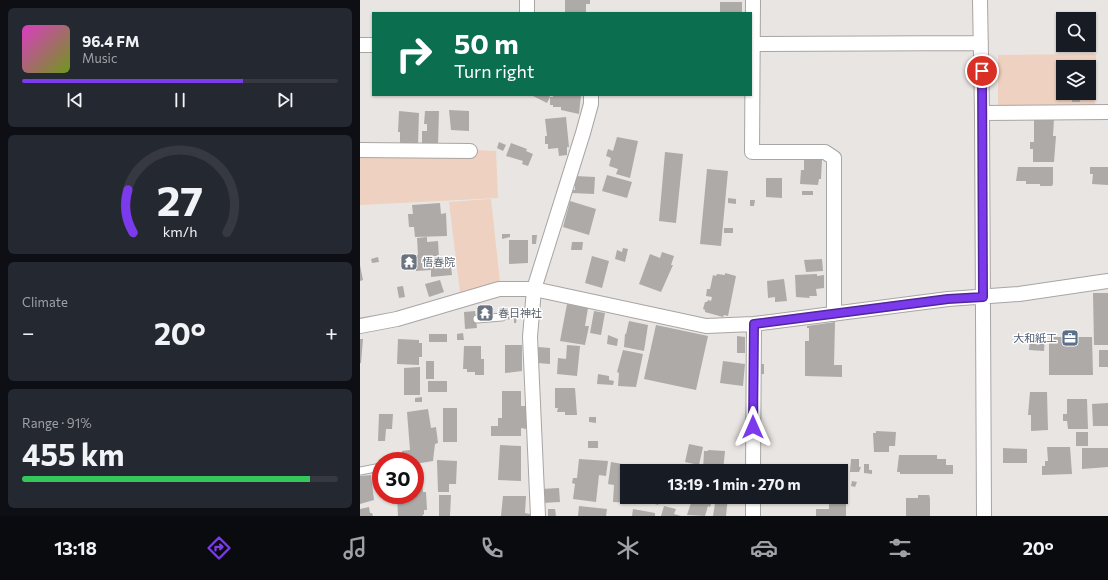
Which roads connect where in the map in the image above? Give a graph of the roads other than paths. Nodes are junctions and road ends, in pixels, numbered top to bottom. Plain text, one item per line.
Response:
1 (527, 0) edge
2 (753, 0) edge
3 (980, 0) edge
4 (527, 12) edge
5 (981, 43) junction
6 (752, 44) edge
7 (360, 45) edge
8 (372, 45) edge
9 (591, 96) edge
10 (1108, 112) edge
11 (982, 113) junction
12 (360, 150) edge
13 (470, 151) dead end
14 (1108, 281) edge
15 (534, 290) junction
16 (983, 297) junction
17 (834, 314) junction
18 (502, 317) dead end
19 (476, 319) dead end
20 (754, 324) junction
21 (360, 326) edge
22 (753, 464) edge
23 (372, 469) edge
24 (360, 471) edge
25 (753, 504) edge
26 (538, 516) edge
27 (753, 516) edge
28 (984, 516) edge

1 - 4 street
2 - 6 street
3 - 5 street
5 - 6 street
5 - 11 street
6 - 17 street
7 - 8 street
9 - 15 street
10 - 11 street
11 - 16 street
12 - 13 street
14 - 16 street
15 - 20 street
15 - 21 street
15 - 26 street
16 - 17 street
16 - 28 street
17 - 20 street
18 - 19 lane
20 - 22 street
23 - 24 lane
25 - 27 street

